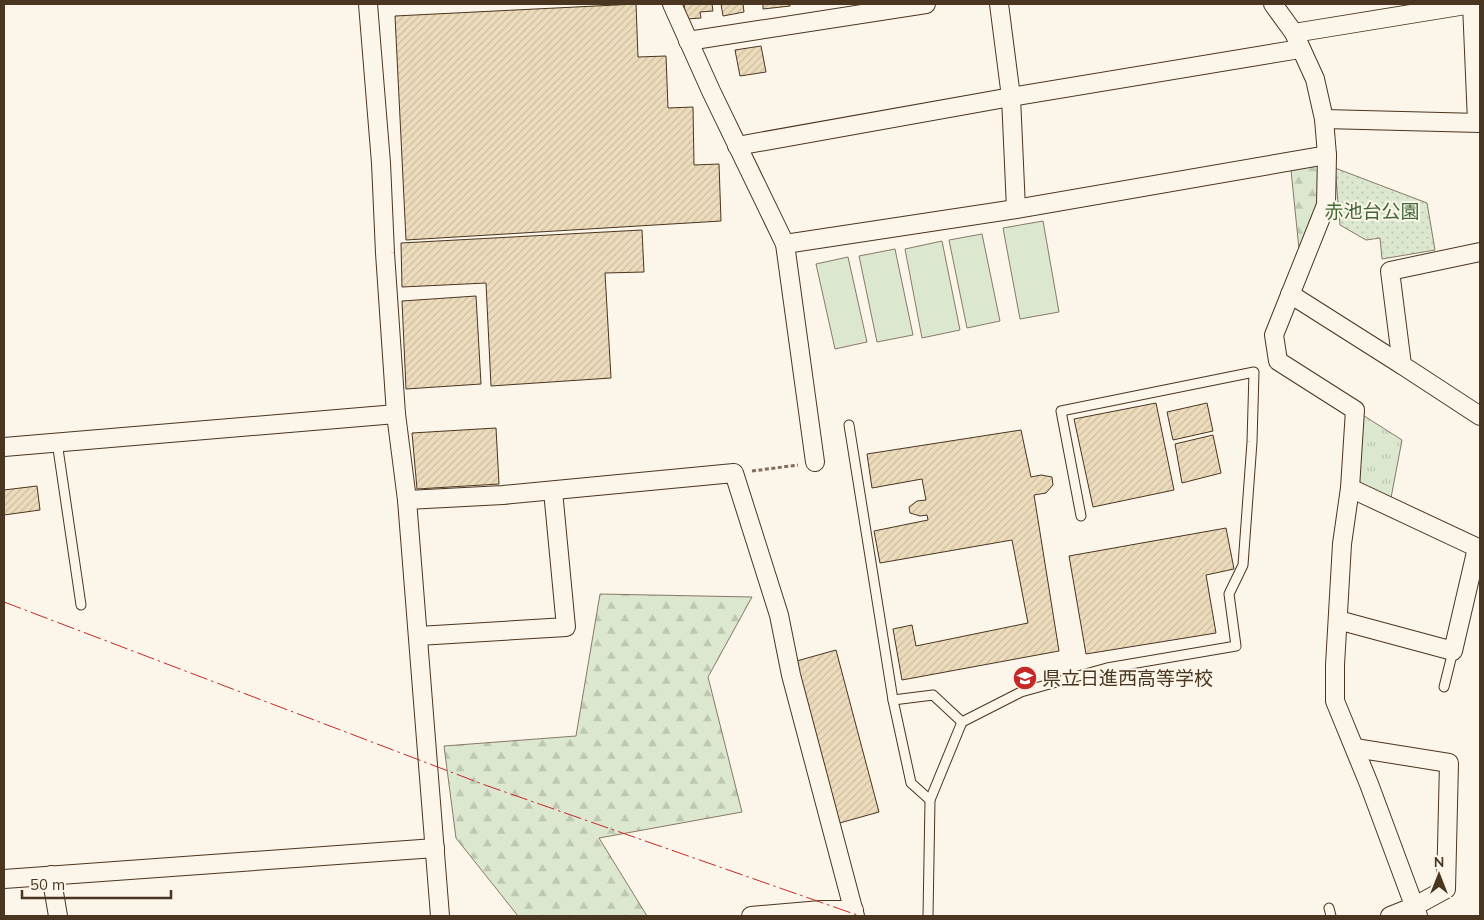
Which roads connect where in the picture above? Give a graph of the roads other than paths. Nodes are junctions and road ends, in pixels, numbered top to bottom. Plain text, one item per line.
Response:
1 (368, 4) edge
2 (672, 4) edge
3 (926, 4) edge
4 (999, 4) edge
5 (1272, 4) edge
6 (1472, 4) edge
7 (1294, 33) junction
8 (688, 41) junction
9 (1300, 49) junction
10 (1011, 97) junction
11 (1324, 119) junction
12 (1479, 122) edge
13 (737, 146) junction
14 (1327, 155) junction
15 (1016, 209) junction
16 (786, 244) junction
17 (1480, 252) edge
18 (1290, 294) junction
19 (1402, 365) junction
20 (396, 414) junction
21 (1480, 416) edge
22 (849, 426) dead end
23 (56, 441) junction
24 (4, 447) edge
25 (815, 462) dead end
26 (1350, 488) junction
27 (553, 491) junction
28 (407, 500) junction
29 (1082, 516) dead end
30 (1479, 548) edge
31 (81, 605) dead end
32 (1338, 620) junction
33 (418, 636) junction
34 (1453, 651) junction
35 (1444, 687) dead end
36 (893, 700) junction
37 (962, 722) junction
38 (1355, 748) junction
39 (930, 800) junction
40 (435, 848) junction
41 (51, 876) junction
42 (4, 880) edge
43 (1417, 911) edge
44 (855, 913) edge
45 (58, 916) edge
46 (440, 916) edge
47 (751, 916) edge
48 (928, 916) edge
49 (1390, 916) edge

1 - 20 street
2 - 8 street
3 - 8 street
4 - 10 street
5 - 7 street
6 - 7 street
6 - 12 street
7 - 9 street
8 - 13 street
9 - 10 street
9 - 11 street
10 - 13 street
10 - 15 street
11 - 12 street
11 - 14 street
13 - 16 street
14 - 15 street
14 - 18 street
15 - 16 street
16 - 25 street
17 - 19 street
18 - 19 street
18 - 26 street
19 - 21 street
20 - 23 street
20 - 28 street
22 - 36 lane
23 - 24 street
23 - 31 lane
26 - 30 street
26 - 32 street
27 - 28 street
27 - 33 street
27 - 44 street
28 - 33 street
29 - 37 lane
30 - 34 street
32 - 34 street
32 - 38 street
33 - 40 street
34 - 35 lane
36 - 37 lane
36 - 39 lane
37 - 39 lane
38 - 43 street
38 - 43 street
39 - 48 lane
40 - 41 street
40 - 46 street
41 - 42 street
41 - 45 street
43 - 49 street
44 - 47 street

